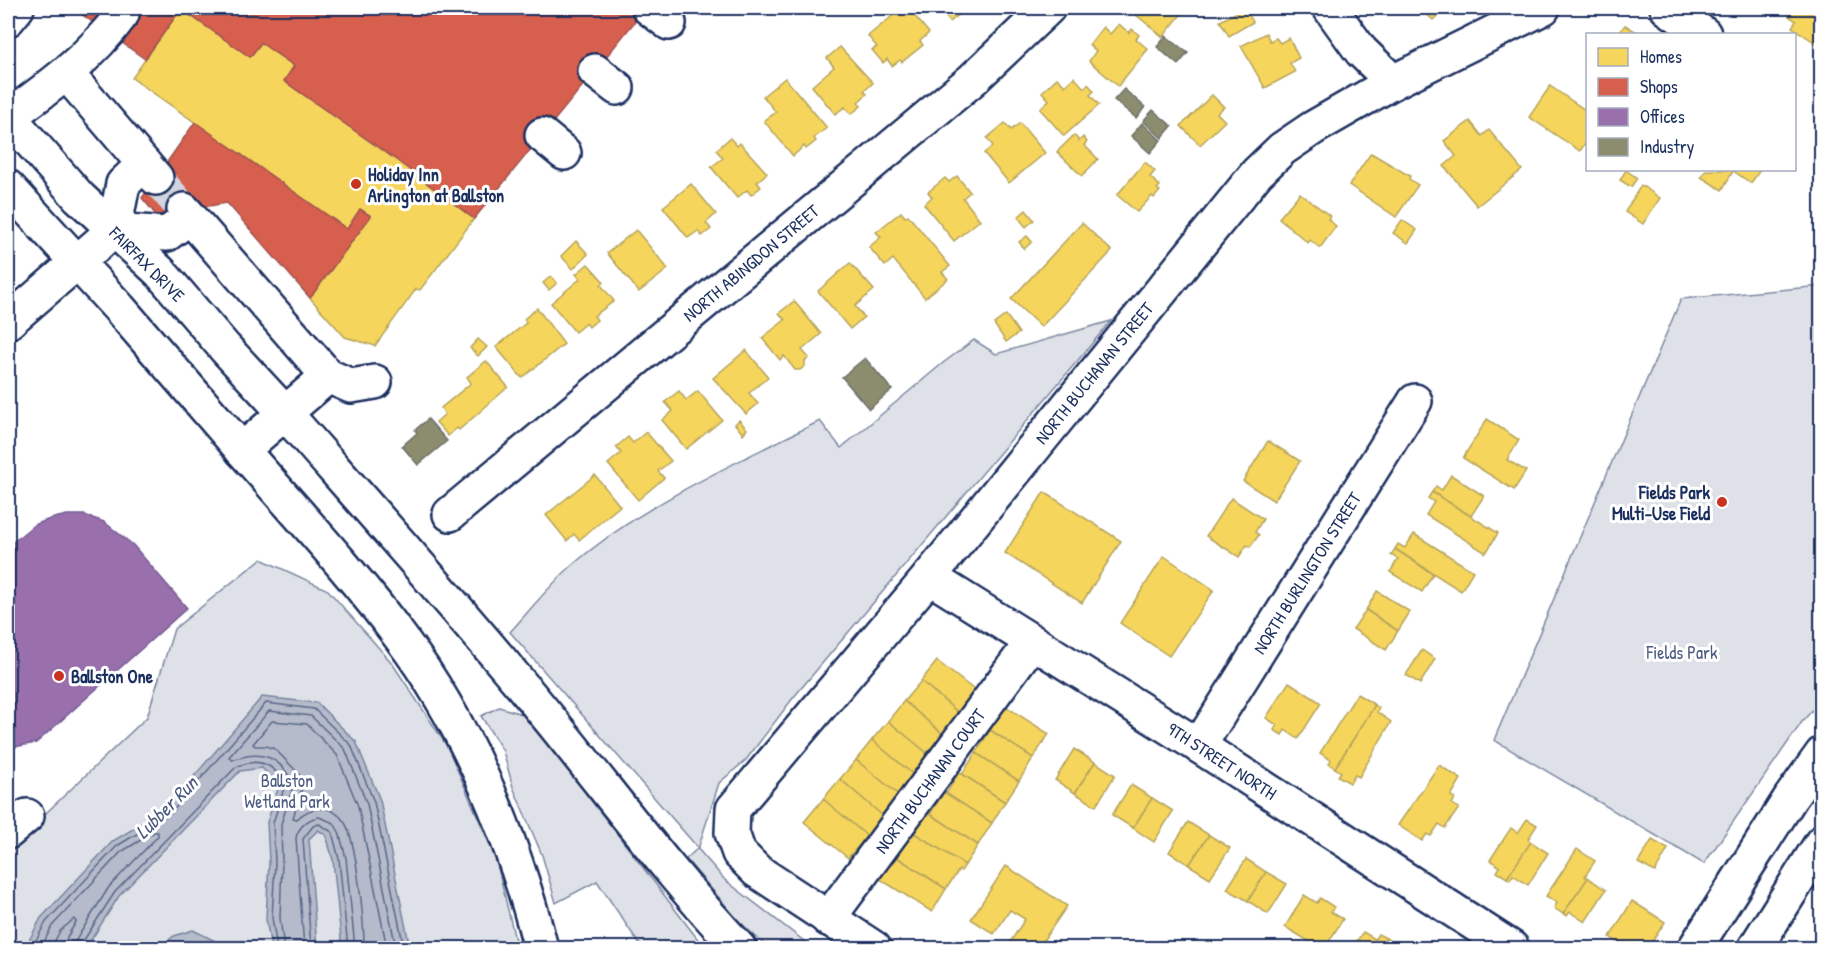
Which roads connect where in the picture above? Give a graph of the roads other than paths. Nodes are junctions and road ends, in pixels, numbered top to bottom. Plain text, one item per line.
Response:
1 (17, 8) edge
2 (1048, 8) edge
3 (1330, 8) edge
4 (1543, 8) edge
5 (1667, 8) edge
6 (122, 14) dead end
7 (8, 19) edge
8 (1703, 33) edge
9 (67, 74) junction
10 (1394, 82) junction
11 (8, 116) edge
12 (8, 187) edge
13 (114, 230) junction
14 (77, 262) junction
15 (8, 322) edge
16 (328, 376) junction
17 (375, 382) dead end
18 (1415, 401) dead end
19 (285, 413) junction
20 (242, 450) junction
21 (450, 514) dead end
22 (929, 577) junction
23 (1032, 642) junction
24 (1199, 746) junction
25 (1821, 754) edge
26 (1821, 842) edge
27 (828, 919) junction
28 (729, 945) edge
29 (541, 948) edge
30 (874, 948) edge
31 (1512, 948) edge
32 (1695, 948) edge
33 (1755, 948) edge

1 - 7 main road
2 - 21 main road, NORTH ABINGDON STREET
3 - 10 main road
4 - 10 main road, NORTH BUCHANAN STREET
5 - 8 main road
6 - 9 main road
9 - 11 main road
9 - 13 main road
10 - 22 main road, NORTH BUCHANAN STREET
11 - 13 main road, FAIRFAX DRIVE
12 - 14 main road
13 - 14 main road
13 - 16 main road
13 - 19 main road, FAIRFAX DRIVE
14 - 15 main road
14 - 20 main road
16 - 17 main road
16 - 19 main road
18 - 24 main road, NORTH BURLINGTON STREET
19 - 20 main road
19 - 28 main road, FAIRFAX DRIVE
20 - 29 main road
22 - 23 main road, 9TH STREET NORTH
22 - 27 main road, NORTH BUCHANAN STREET
23 - 24 main road, 9TH STREET NORTH
23 - 27 main road, NORTH BUCHANAN COURT
24 - 31 main road, 9TH STREET NORTH
25 - 32 main road
26 - 33 main road
27 - 30 main road

